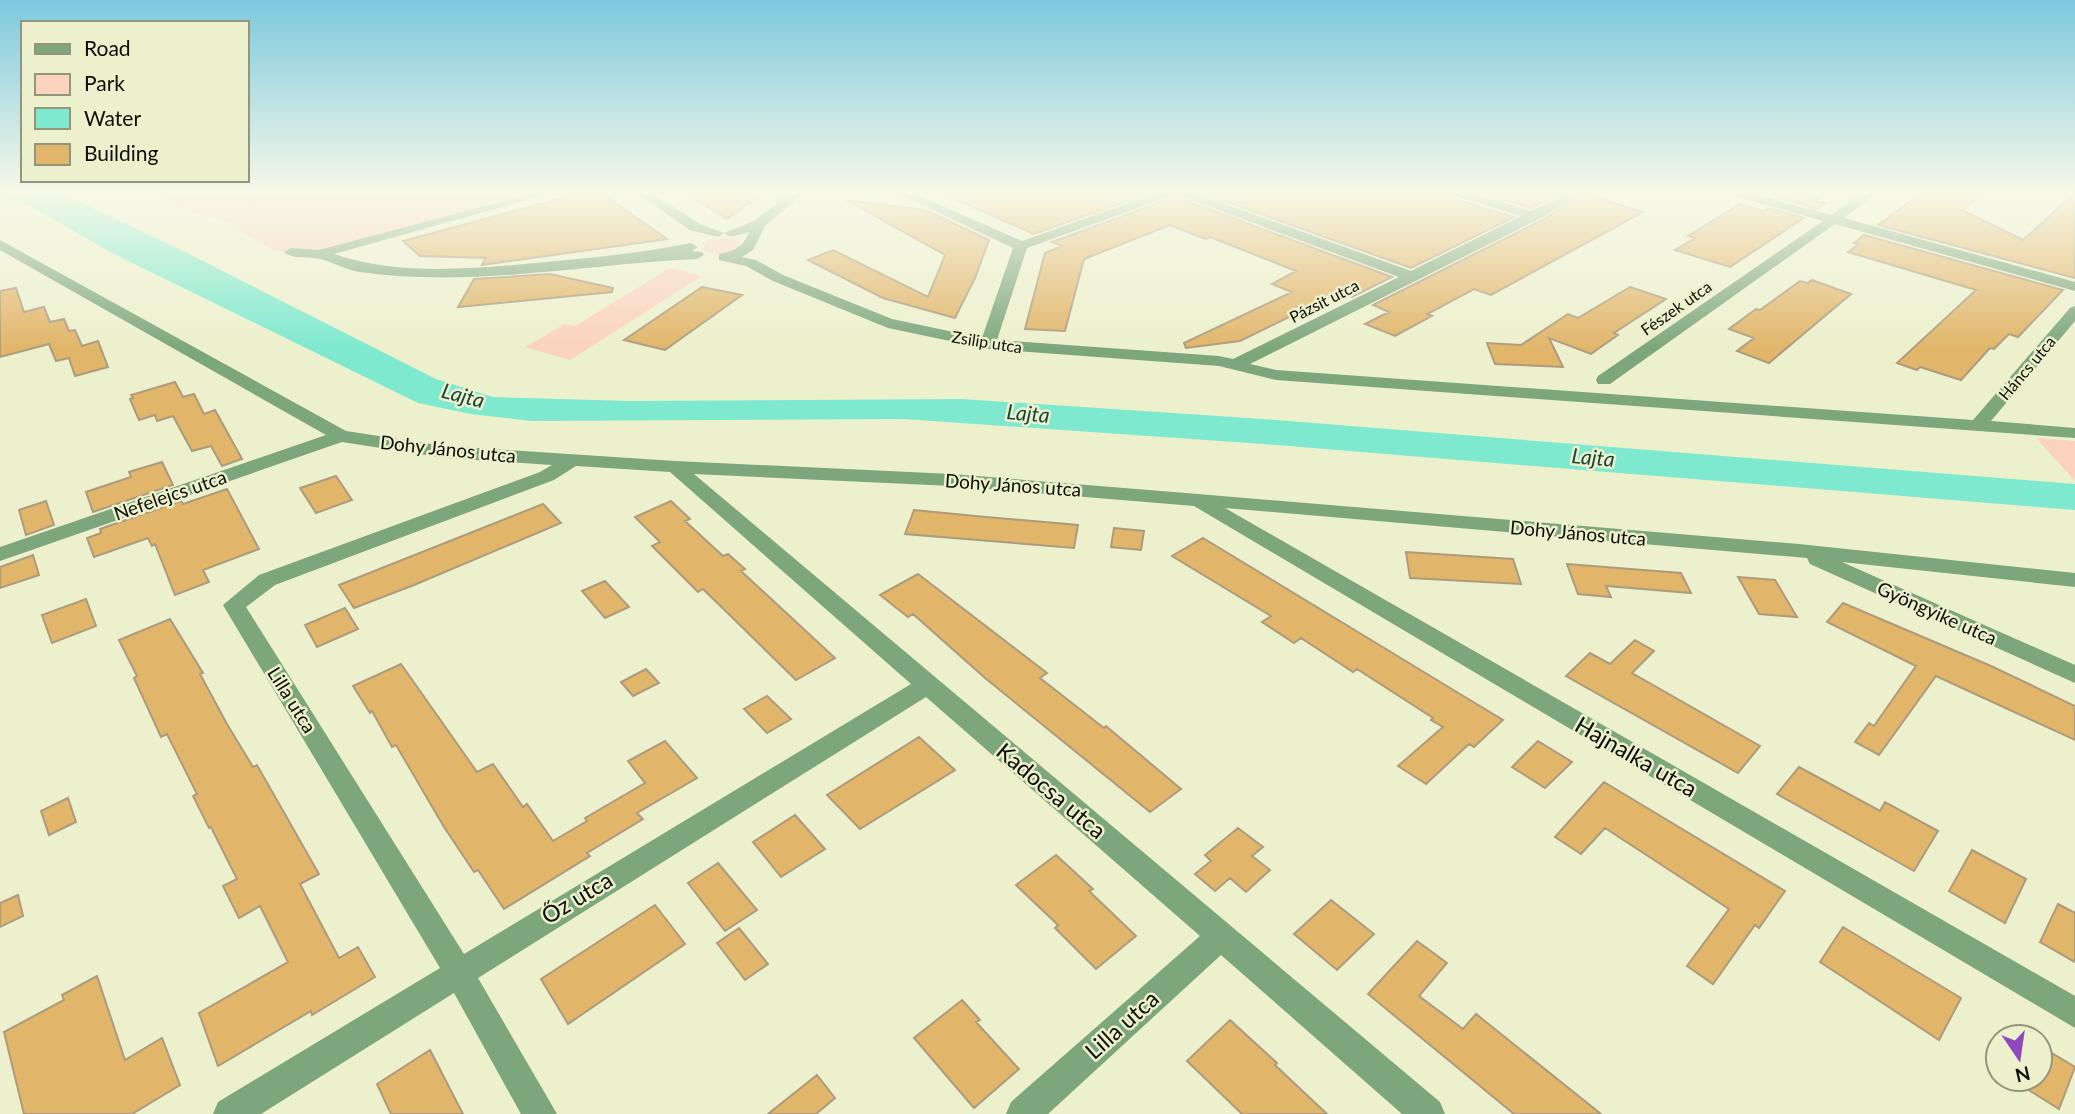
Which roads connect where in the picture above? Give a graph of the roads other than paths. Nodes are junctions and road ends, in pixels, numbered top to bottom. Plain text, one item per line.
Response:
1 (2, 245) edge
2 (353, 245) edge
3 (685, 245) edge
4 (701, 245) edge
5 (749, 245) edge
6 (752, 245) edge
7 (1327, 245) edge
8 (1475, 245) edge
9 (1796, 245) edge
10 (1925, 245) edge
11 (1021, 246) edge
12 (291, 252) dead end
13 (749, 252) junction
14 (319, 254) junction
15 (1412, 276) junction
16 (2075, 287) edge
17 (2075, 311) edge
18 (988, 344) junction
19 (1237, 364) junction
20 (1604, 380) dead end
21 (1979, 424) junction
22 (2075, 433) edge
23 (341, 436) junction
24 (573, 460) junction
25 (676, 467) junction
26 (1198, 500) junction
27 (1799, 551) junction
28 (0, 554) edge
29 (2075, 580) edge
30 (2075, 675) edge
31 (926, 685) junction
32 (1221, 936) junction
33 (458, 971) junction
34 (2075, 1013) edge
35 (230, 1114) edge
36 (540, 1114) edge
37 (1023, 1114) edge
38 (1428, 1114) edge

1 - 23 street, Dohy János utca
2 - 14 street
3 - 14 street
4 - 13 street
5 - 13 street
6 - 13 street
7 - 15 street
8 - 15 street, Pázsit utca
9 - 20 street, Fészek utca
10 - 16 street
11 - 18 street
12 - 14 street
13 - 18 street, Zsilip utca
15 - 19 street, Pázsit utca
17 - 21 street, Háncs utca
18 - 19 street, Zsilip utca
19 - 21 street, Zsilip utca
21 - 22 street, Zsilip utca
23 - 24 street, Dohy János utca
23 - 28 street, Nefelejcs utca
24 - 25 street, Dohy János utca
24 - 33 street, Lilla utca
25 - 26 street, Dohy János utca
25 - 31 street, Kadocsa utca
26 - 27 street, Dohy János utca
26 - 34 street, Hajnalka utca
27 - 29 street, Dohy János utca
27 - 30 street, Gyöngyike utca
31 - 32 street, Kadocsa utca
31 - 33 street, Őz utca
32 - 37 street, Lilla utca
32 - 38 street, Kadocsa utca
33 - 35 street, Őz utca
33 - 36 street, Lilla utca

